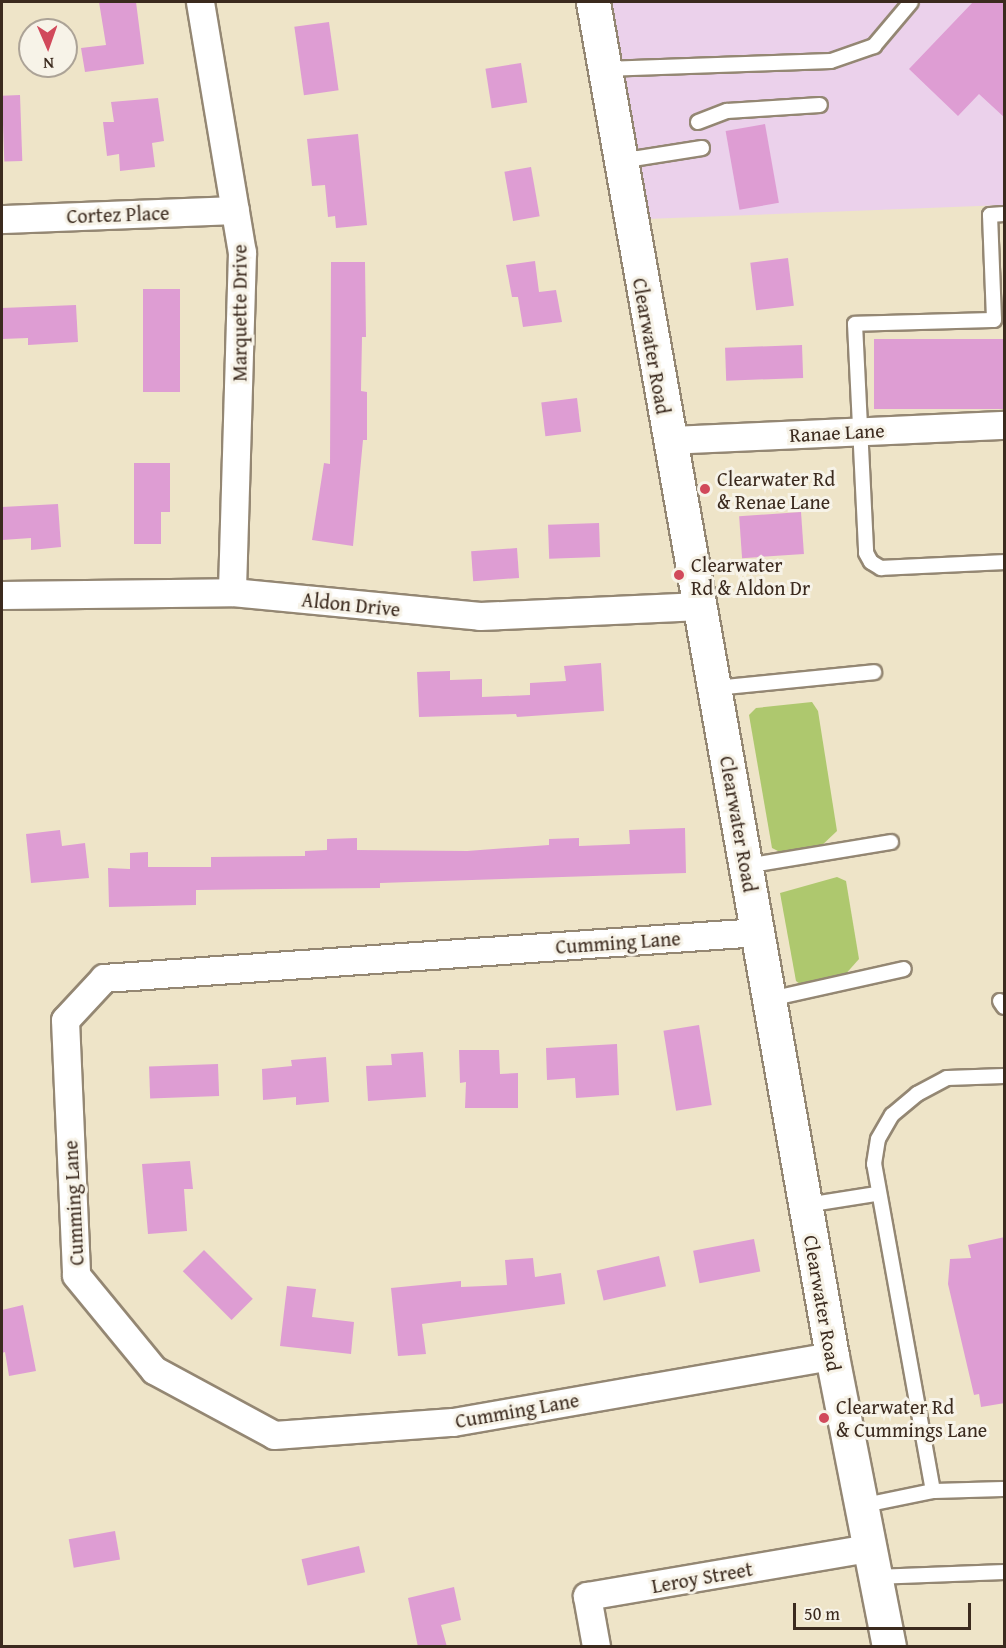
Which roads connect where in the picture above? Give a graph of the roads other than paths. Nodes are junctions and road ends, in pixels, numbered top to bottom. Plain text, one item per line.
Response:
1 (200, 2) edge
2 (593, 2) edge
3 (911, 2) edge
4 (604, 69) junction
5 (820, 105) dead end
6 (698, 122) dead end
7 (702, 148) dead end
8 (620, 161) junction
9 (236, 210) junction
10 (1005, 214) edge
11 (2, 219) edge
12 (1005, 424) edge
13 (860, 431) junction
14 (669, 440) junction
15 (1005, 562) edge
16 (232, 592) junction
17 (2, 595) edge
18 (701, 606) junction
19 (874, 672) dead end
20 (715, 688) junction
21 (891, 842) dead end
22 (746, 866) junction
23 (758, 932) junction
24 (904, 969) dead end
25 (770, 999) junction
26 (1005, 1076) edge
27 (876, 1194) junction
28 (806, 1205) junction
29 (832, 1356) junction
30 (1005, 1489) edge
31 (933, 1491) junction
32 (860, 1506) junction
33 (871, 1563) junction
34 (1005, 1572) edge
35 (596, 1647) edge
36 (889, 1647) edge

1 - 9 street, Marquette Drive
2 - 4 street, Clearwater Road
3 - 4 lane
4 - 8 street, Clearwater Road
5 - 6 lane
7 - 8 lane
8 - 14 street, Clearwater Road
9 - 11 street, Cortez Place
9 - 16 street, Marquette Drive
10 - 13 lane
12 - 13 street, Ranae Lane
13 - 14 street, Ranae Lane
13 - 15 lane
14 - 18 street, Clearwater Road
16 - 17 street, Aldon Drive
16 - 18 street, Aldon Drive
18 - 20 street, Clearwater Road
19 - 20 lane
20 - 22 street, Clearwater Road
21 - 22 lane
22 - 23 street, Clearwater Road
23 - 25 street, Clearwater Road
23 - 29 street, Cumming Lane
24 - 25 lane
25 - 28 street, Clearwater Road
26 - 27 lane
27 - 28 lane
27 - 31 lane
28 - 29 street, Clearwater Road
29 - 32 street, Clearwater Road
30 - 31 lane
31 - 32 lane
32 - 33 street, Clearwater Road
33 - 34 lane
33 - 35 street, Leroy Street
33 - 36 street, Clearwater Road

